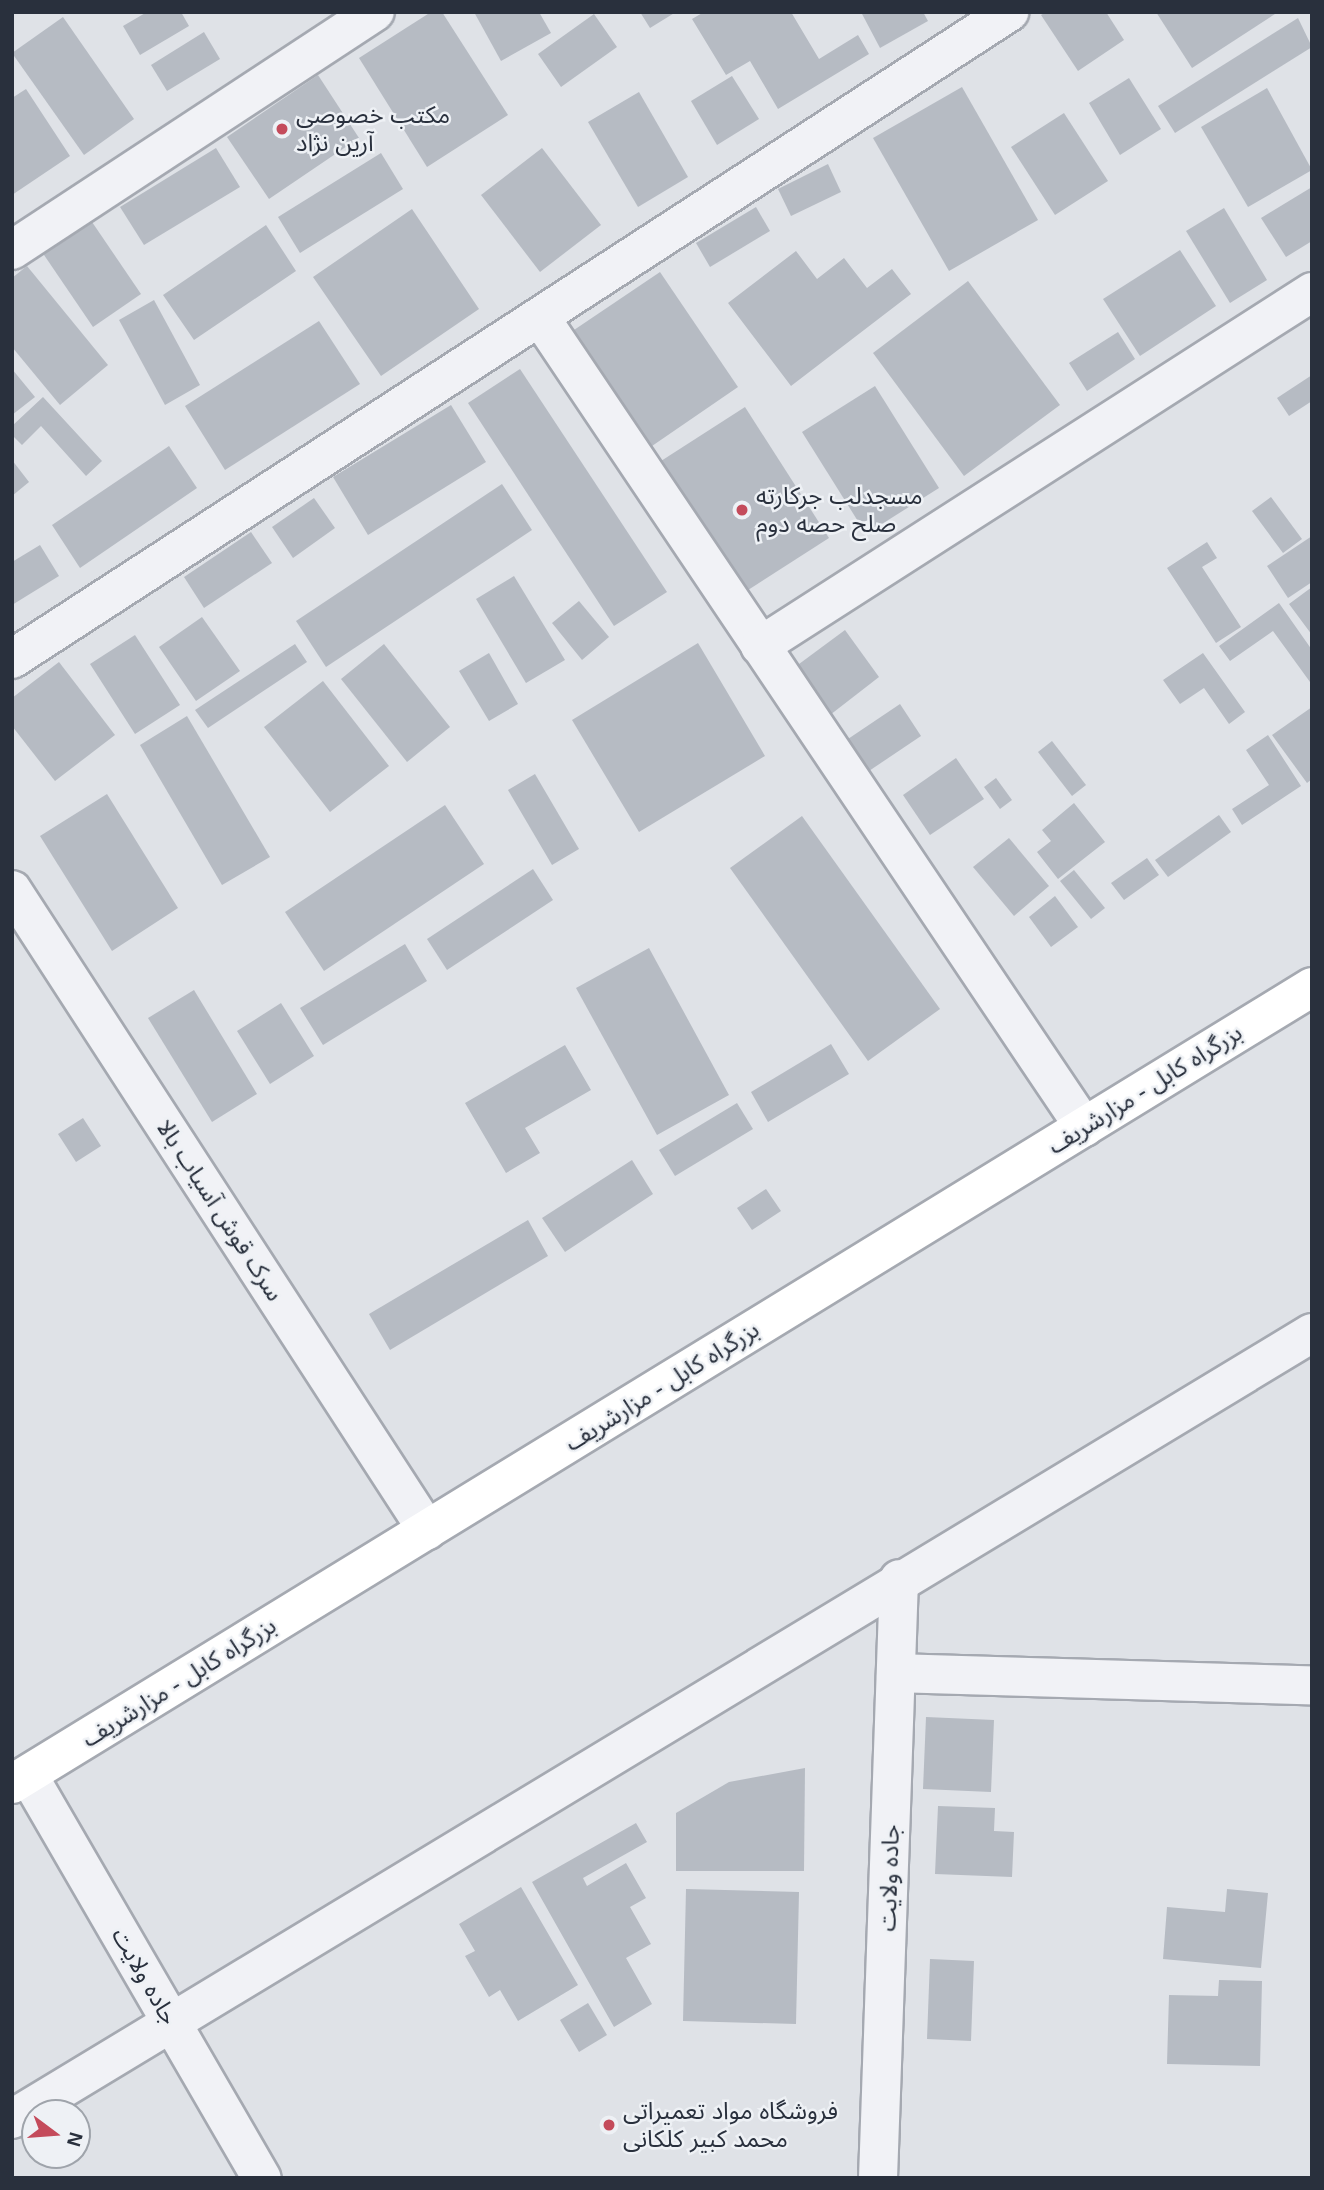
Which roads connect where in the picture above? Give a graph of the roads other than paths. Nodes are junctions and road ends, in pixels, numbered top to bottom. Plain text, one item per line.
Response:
1 (375, 12) edge
2 (1009, 12) edge
3 (12, 250) edge
4 (1312, 292) edge
5 (540, 317) junction
6 (760, 646) junction
7 (12, 659) edge
8 (12, 890) edge
9 (1312, 987) edge
10 (1084, 1127) junction
11 (1312, 1334) edge
12 (427, 1530) junction
13 (899, 1579) junction
14 (896, 1673) junction
15 (1312, 1685) edge
16 (20, 1780) edge
17 (172, 2022) junction
18 (12, 2119) edge
19 (262, 2178) edge
20 (878, 2178) edge

1 - 3 street
2 - 5 street
4 - 6 street
5 - 6 street
5 - 7 street
6 - 10 street
8 - 12 street, سرک قوش آسیاب بالا
9 - 10 highway, بزرگراه کابل - مزارشریف
10 - 12 highway, بزرگراه کابل - مزارشریف
11 - 13 street
12 - 16 highway, بزرگراه کابل - مزارشریف
13 - 14 street, جاده ولایت
13 - 17 street
14 - 15 street
14 - 20 street, جاده ولایت
16 - 17 street, جاده ولایت
17 - 18 street
17 - 19 street, جاده ولایت

